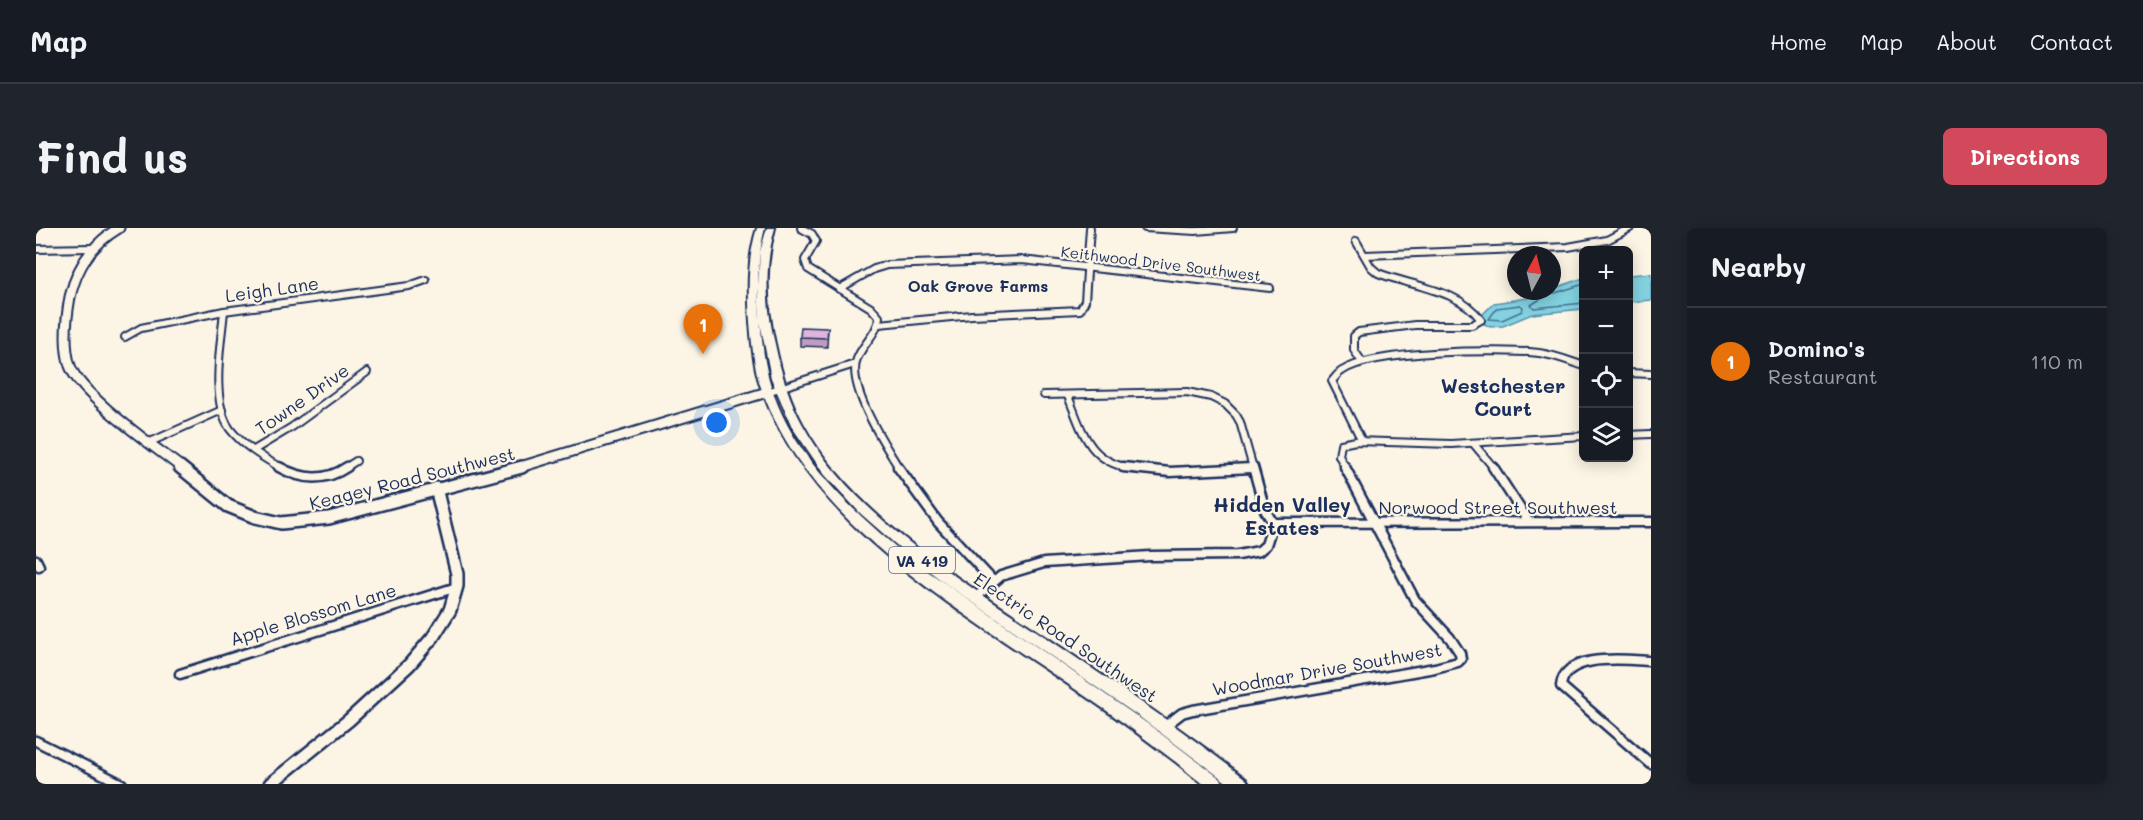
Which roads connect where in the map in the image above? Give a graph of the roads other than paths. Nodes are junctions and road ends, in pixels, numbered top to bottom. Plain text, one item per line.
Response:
1 (119, 228) edge
2 (761, 228) edge
3 (771, 228) edge
4 (801, 228) edge
5 (1090, 228) edge
6 (1145, 228) edge
7 (1233, 228) edge
8 (1630, 228) edge
9 (1356, 241) dead end
10 (92, 248) junction
11 (36, 249) edge
12 (1365, 255) junction
13 (1088, 267) junction
14 (426, 280) dead end
15 (1270, 288) dead end
16 (839, 289) junction
17 (224, 311) junction
18 (879, 324) junction
19 (125, 337) dead end
20 (1362, 362) junction
21 (855, 364) junction
22 (1579, 364) edge
23 (367, 372) dead end
24 (1633, 373) edge
25 (1651, 374) edge
26 (773, 390) junction
27 (1044, 395) dead end
28 (1068, 396) junction
29 (222, 413) junction
30 (1651, 434) edge
31 (1633, 435) edge
32 (1579, 436) edge
33 (1362, 441) junction
34 (1473, 443) junction
35 (151, 445) junction
36 (254, 450) junction
37 (356, 461) dead end
38 (1252, 468) junction
39 (436, 488) junction
40 (1374, 521) junction
41 (1528, 521) junction
42 (1651, 522) edge
43 (1273, 523) junction
44 (993, 581) junction
45 (457, 587) junction
46 (976, 597) junction
47 (982, 619) junction
48 (1651, 661) edge
49 (180, 674) dead end
50 (1165, 726) junction
51 (36, 741) edge
52 (1651, 764) edge
53 (122, 784) edge
54 (270, 784) edge
55 (1216, 784) edge
56 (1240, 784) edge

1 - 10 street, Keagey Road Southwest
2 - 26 main road, Electric Road Southwest / VA 419
3 - 26 main road, Electric Road Southwest / VA 419
4 - 16 street
5 - 13 street
6 - 7 street
8 - 12 street
9 - 12 street
10 - 11 street
10 - 35 street, Keagey Road Southwest
12 - 20 street
13 - 15 street, Keithwood Drive Southwest
13 - 16 street, Keithwood Drive Southwest
13 - 18 street
14 - 17 street, Leigh Lane
16 - 18 street
17 - 19 street, Leigh Lane
17 - 29 street
18 - 21 street
20 - 22 street
20 - 33 street
21 - 26 street, Keagey Road Southwest
21 - 44 street
23 - 36 street, Towne Drive
24 - 25 street
26 - 39 street, Keagey Road Southwest
26 - 46 main road, Electric Road Southwest / VA 419
26 - 47 main road, Electric Road Southwest / VA 419
27 - 28 street
28 - 38 street
28 - 38 street
29 - 35 street
29 - 36 street
30 - 31 street
32 - 34 street
33 - 34 street
33 - 40 street
34 - 41 street
35 - 39 street, Keagey Road Southwest
36 - 37 street
38 - 43 street
39 - 45 street
40 - 41 street, Norwood Street Southwest
40 - 43 street, Norwood Street Southwest
40 - 50 street, Woodmar Drive Southwest
41 - 42 street, Norwood Street Southwest
43 - 44 street
44 - 46 street
45 - 49 street, Apple Blossom Lane
45 - 54 street
46 - 47 street
46 - 50 main road, Electric Road Southwest / VA 419
47 - 55 main road, Electric Road Southwest / VA 419
48 - 52 street
50 - 56 main road, Electric Road Southwest / VA 419
51 - 53 street

